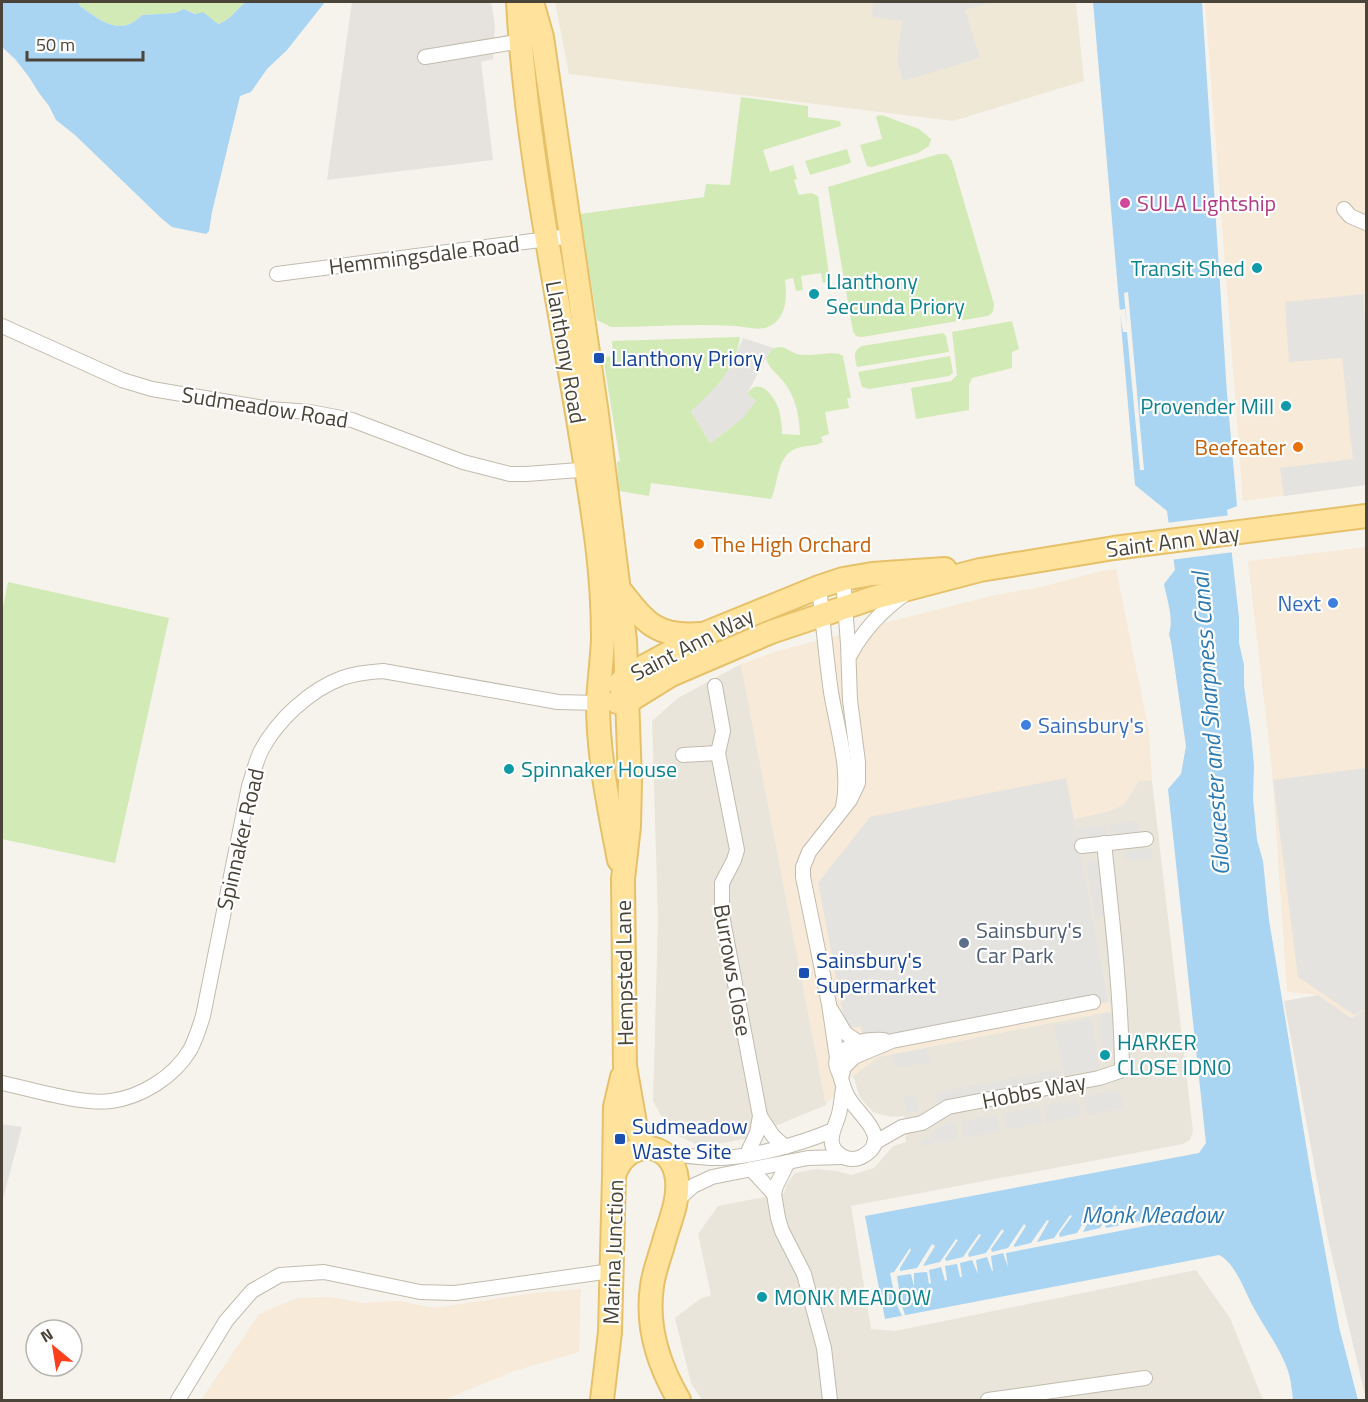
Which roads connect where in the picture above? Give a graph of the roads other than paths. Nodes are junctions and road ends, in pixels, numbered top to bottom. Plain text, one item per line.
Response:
1 (518, 2) edge
2 (532, 2) edge
3 (531, 39) junction
4 (425, 57) dead end
5 (1344, 209) dead end
6 (1366, 223) edge
7 (571, 236) junction
8 (547, 239) junction
9 (277, 274) dead end
10 (2, 326) edge
11 (595, 469) junction
12 (1366, 516) edge
13 (980, 570) junction
14 (843, 579) junction
15 (916, 586) junction
16 (819, 587) junction
17 (619, 589) junction
18 (846, 606) junction
19 (822, 614) junction
20 (706, 633) junction
21 (849, 657) junction
22 (715, 686) dead end
23 (617, 694) junction
24 (717, 753) junction
25 (683, 755) dead end
26 (843, 807) junction
27 (1146, 839) dead end
28 (1104, 843) junction
29 (1082, 846) dead end
30 (623, 879) junction
31 (1093, 1002) dead end
32 (829, 1004) junction
33 (892, 1041) junction
34 (858, 1042) junction
35 (837, 1058) junction
36 (625, 1066) junction
37 (2, 1083) edge
38 (842, 1083) junction
39 (760, 1116) junction
40 (864, 1118) junction
41 (834, 1126) junction
42 (902, 1127) junction
43 (874, 1143) junction
44 (785, 1147) junction
45 (658, 1151) junction
46 (747, 1154) junction
47 (842, 1157) junction
48 (788, 1162) junction
49 (751, 1169) junction
50 (614, 1176) junction
51 (774, 1194) junction
52 (675, 1202) junction
53 (611, 1271) junction
54 (1145, 1378) dead end
55 (178, 1401) edge
56 (602, 1401) edge
57 (679, 1401) edge
58 (830, 1401) edge
59 (988, 1401) edge

1 - 3 main road, Llanthony Road
2 - 3 main road, Llanthony Road
3 - 4 street
3 - 7 main road, Llanthony Road
3 - 8 main road, Llanthony Road
5 - 6 street
7 - 8 street, Hemmingsdale Road
7 - 11 main road, Llanthony Road
8 - 9 street, Hemmingsdale Road
8 - 11 main road, Llanthony Road
10 - 11 street, Sudmeadow Road
11 - 17 main road, Llanthony Road
11 - 23 main road, Llanthony Road
12 - 13 main road, Saint Ann Way
13 - 14 main road, Saint Ann Way
13 - 15 main road, Saint Ann Way
14 - 16 main road, Saint Ann Way
14 - 18 street
15 - 18 main road, Saint Ann Way
15 - 21 street
16 - 19 street
16 - 20 main road, Saint Ann Way
17 - 20 main road
17 - 23 main road, Hempsted Lane
18 - 19 main road, Saint Ann Way
18 - 21 street
19 - 23 main road, Saint Ann Way
19 - 26 street
20 - 23 main road, Saint Ann Way
21 - 26 street
22 - 24 street, Burrows Close
23 - 30 main road, Hempsted Lane
23 - 30 main road, Hempsted Lane
23 - 37 street, Spinnaker Road
24 - 25 street
24 - 39 street, Burrows Close
26 - 32 street
27 - 28 street
28 - 29 street
28 - 42 street, Hobbs Way
30 - 36 main road, Hempsted Lane
31 - 33 street
32 - 34 street
32 - 35 street
33 - 34 street
33 - 38 street
34 - 35 street
35 - 38 street
36 - 45 main road, Hempsted Lane
36 - 50 main road, Hempsted Lane
38 - 40 street
38 - 41 street
39 - 44 street, Burrows Close
39 - 46 street, Burrows Close
40 - 41 street
40 - 42 street, Hobbs Way
40 - 43 street
41 - 44 street
41 - 47 street
42 - 43 street, Hobbs Way
43 - 47 street
44 - 46 street
45 - 46 street
45 - 50 main road, Marina Junction
45 - 52 main road, Marina Junction
47 - 48 street
48 - 49 street
48 - 51 street
49 - 51 street
49 - 52 street
50 - 53 main road, Marina Junction
51 - 58 street
52 - 57 main road, Marina Junction
53 - 55 street
53 - 56 main road, Marina Junction
54 - 59 street

